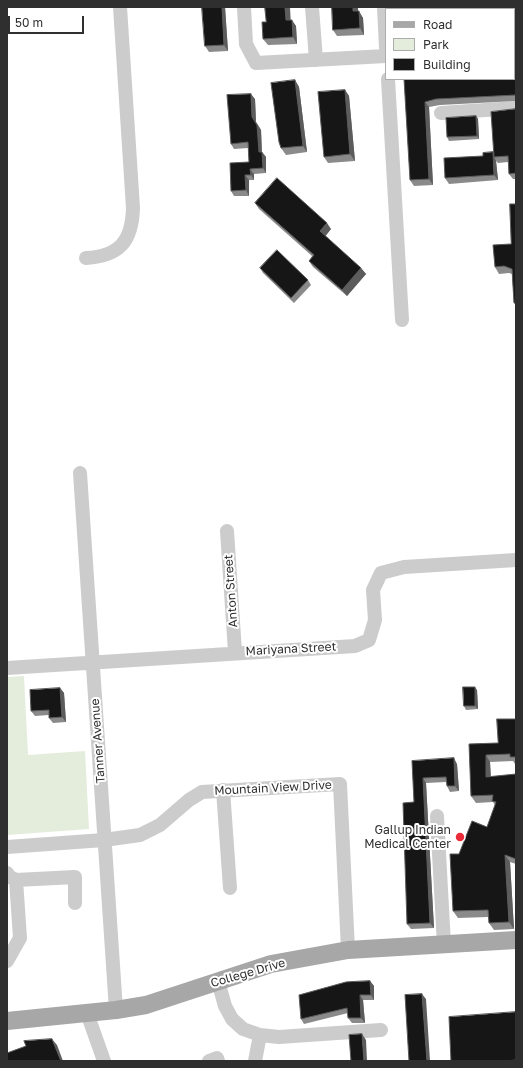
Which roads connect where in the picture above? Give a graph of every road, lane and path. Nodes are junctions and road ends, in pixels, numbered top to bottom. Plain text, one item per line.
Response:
1 (120, 7) edge
2 (244, 7) edge
3 (312, 7) edge
4 (384, 7) edge
5 (385, 28) edge
6 (385, 56) edge
7 (316, 60) junction
8 (388, 80) edge
9 (516, 108) edge
10 (441, 113) dead end
11 (86, 258) dead end
12 (402, 320) dead end
13 (80, 473) dead end
14 (227, 531) dead end
15 (516, 560) edge
16 (235, 652) junction
17 (93, 662) junction
18 (7, 668) edge
19 (222, 790) junction
20 (437, 816) dead end
21 (104, 840) junction
22 (7, 847) edge
23 (11, 876) edge
24 (230, 888) dead end
25 (76, 904) dead end
26 (516, 940) edge
27 (444, 945) junction
28 (348, 950) junction
29 (7, 961) edge
30 (218, 981) junction
31 (116, 1010) junction
32 (87, 1013) junction
33 (7, 1021) edge
34 (381, 1030) dead end
35 (260, 1035) junction
36 (104, 1061) edge
37 (209, 1061) edge
38 (218, 1061) edge
39 (255, 1061) edge

1 - 11 street
2 - 7 street
3 - 7 street
4 - 5 street
6 - 7 street
8 - 12 street
9 - 10 street
13 - 17 street, Tanner Avenue
14 - 16 street, Anton Street
15 - 16 street, Mariyana Street
16 - 17 street, Mariyana Street
17 - 18 street, Mariyana Street
17 - 21 street, Tanner Avenue
19 - 21 street, Mountain View Drive
19 - 24 street
19 - 28 street, Mountain View Drive
20 - 27 street
21 - 22 street, Mountain View Drive
21 - 31 street, Tanner Avenue
23 - 25 street
23 - 29 street
26 - 27 main road, College Drive
27 - 28 main road, College Drive
28 - 30 main road, College Drive
30 - 31 main road, College Drive
30 - 35 street
31 - 32 main road, College Drive
32 - 33 main road, College Drive
32 - 36 street
34 - 35 street
35 - 39 street
37 - 38 street

